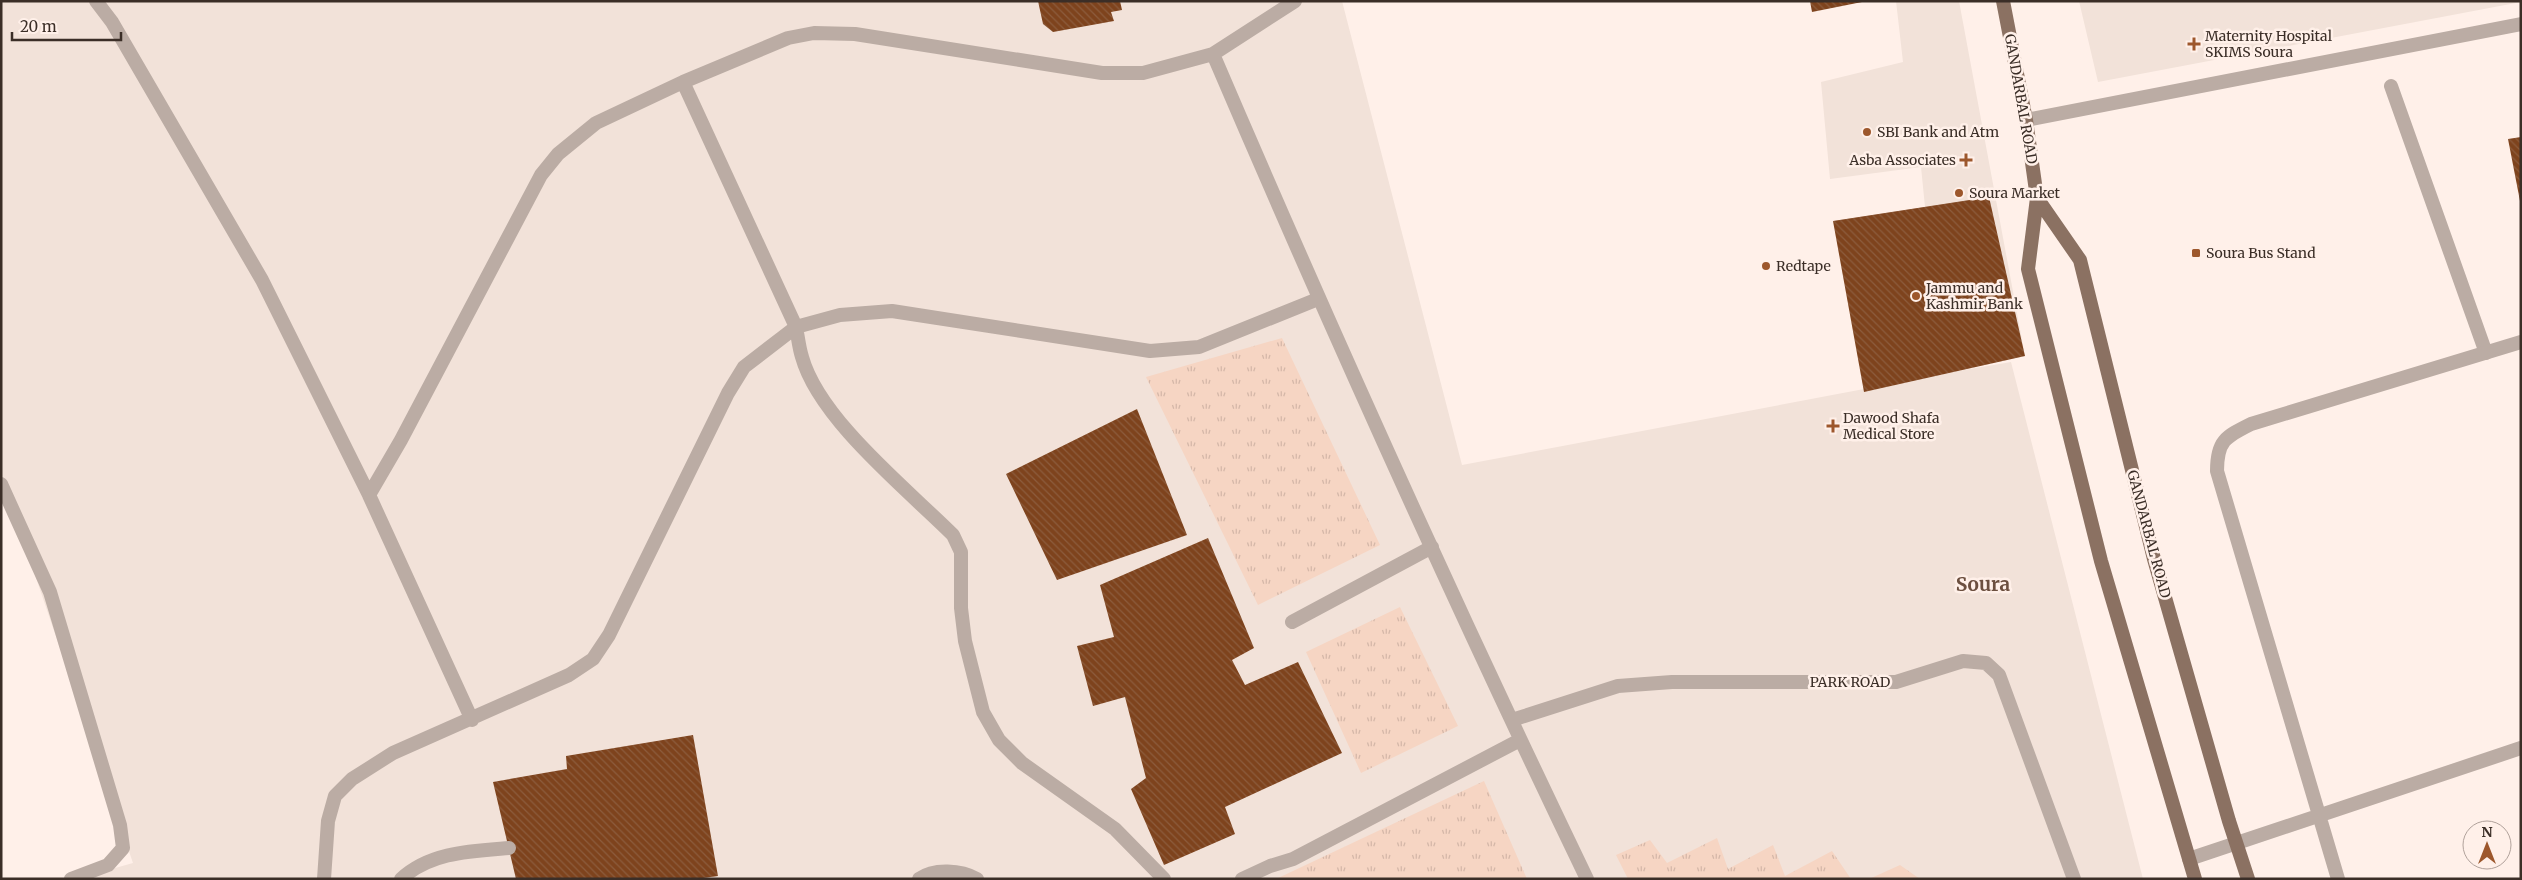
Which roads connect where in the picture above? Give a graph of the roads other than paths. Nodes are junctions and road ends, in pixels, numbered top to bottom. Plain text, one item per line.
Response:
1 (96, 1) edge
2 (1295, 1) edge
3 (2003, 1) edge
4 (2521, 24) edge
5 (1213, 54) junction
6 (683, 82) junction
7 (2391, 86) dead end
8 (2026, 120) junction
9 (2037, 198) junction
10 (1318, 299) junction
11 (796, 327) junction
12 (2521, 342) edge
13 (2486, 353) junction
14 (1, 484) edge
15 (369, 495) junction
16 (1432, 547) junction
17 (1292, 622) dead end
18 (472, 720) junction
19 (1512, 720) junction
20 (1520, 740) junction
21 (2521, 748) edge
22 (2319, 814) junction
23 (2236, 842) junction
24 (509, 848) dead end
25 (2189, 859) junction
26 (71, 879) edge
27 (324, 879) edge
28 (401, 879) edge
29 (919, 879) edge
30 (977, 879) edge
31 (1164, 879) edge
32 (1242, 879) edge
33 (1587, 879) edge
34 (2074, 879) edge
35 (2195, 879) edge
36 (2248, 879) edge
37 (2338, 879) edge

1 - 15 street
2 - 5 street
3 - 8 main road, GANDARBAL ROAD
4 - 8 street
5 - 6 street
5 - 10 street
6 - 11 street
6 - 15 street
7 - 13 street
8 - 9 main road, GANDARBAL ROAD
9 - 23 main road, GANDARBAL ROAD
9 - 25 main road, GANDARBAL ROAD
10 - 11 street
10 - 16 street
11 - 18 street
11 - 31 street
12 - 13 street
13 - 22 street
14 - 26 street
15 - 18 street
16 - 17 street
16 - 19 street
18 - 27 street
19 - 20 street
19 - 34 street, PARK ROAD
20 - 32 street
20 - 33 street
21 - 22 street
22 - 23 street
22 - 37 street
23 - 25 street
23 - 36 main road, GANDARBAL ROAD
24 - 28 street
25 - 35 main road, GANDARBAL ROAD
29 - 30 street

